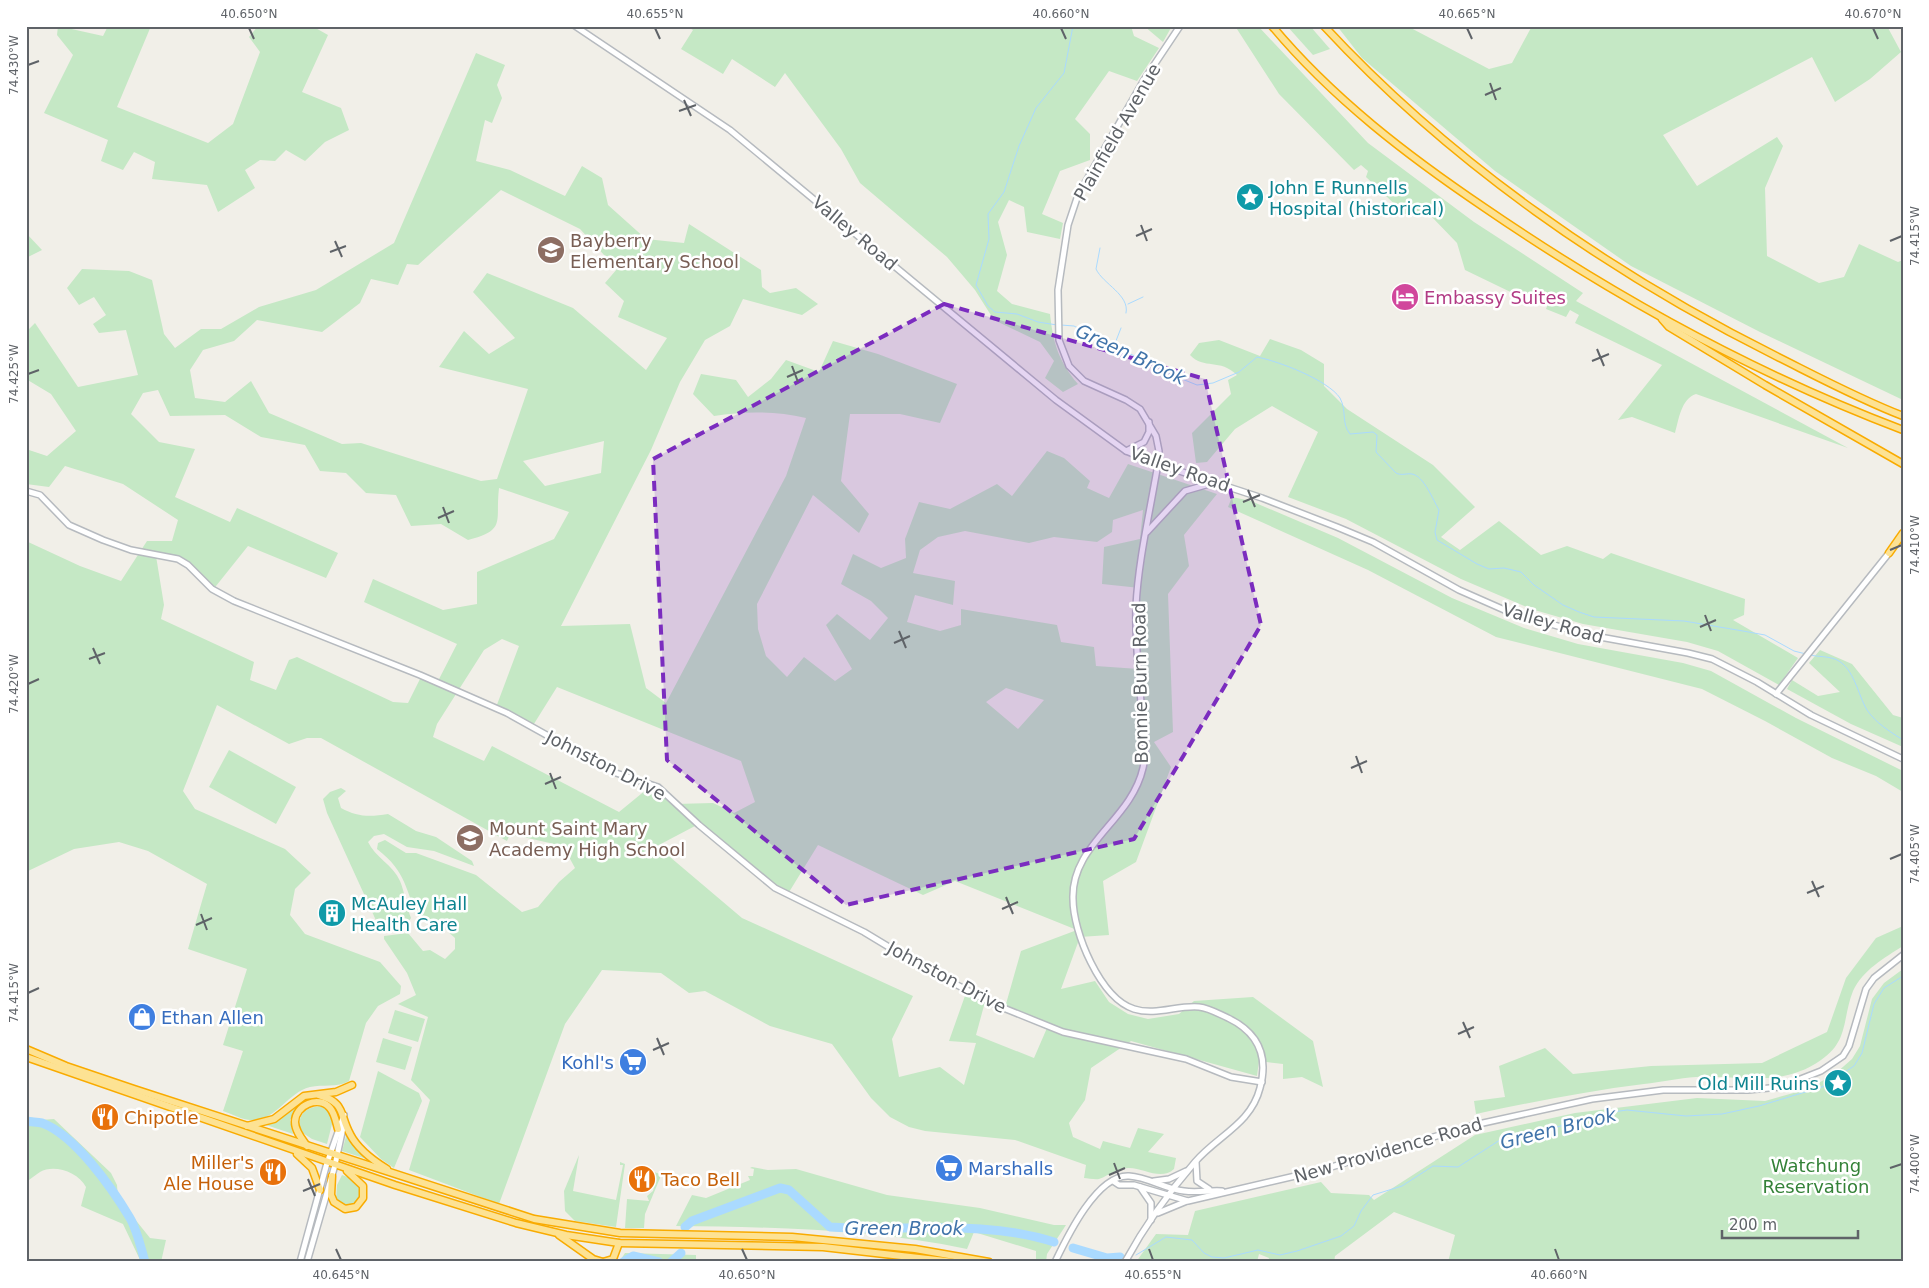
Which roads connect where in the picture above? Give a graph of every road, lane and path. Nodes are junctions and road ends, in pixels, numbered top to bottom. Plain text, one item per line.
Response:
1 (575, 26) edge
2 (1180, 26) edge
3 (1272, 26) edge
4 (1324, 26) edge
5 (1659, 316) junction
6 (1903, 416) edge
7 (1149, 422) junction
8 (1903, 430) edge
9 (1126, 451) junction
10 (1158, 464) junction
11 (1903, 464) edge
12 (1217, 482) junction
13 (26, 491) edge
14 (1146, 533) junction
15 (1903, 534) edge
16 (1889, 552) joint
17 (1776, 694) junction
18 (1903, 759) edge
19 (1903, 956) edge
20 (26, 1049) edge
21 (26, 1057) edge
22 (1262, 1082) junction
23 (352, 1085) dead end
24 (315, 1094) junction
25 (345, 1114) junction
26 (246, 1126) junction
27 (338, 1130) junction
28 (307, 1146) junction
29 (292, 1150) junction
30 (330, 1154) junction
31 (338, 1156) junction
32 (1196, 1161) junction
33 (327, 1163) junction
34 (335, 1165) junction
35 (344, 1168) junction
36 (1188, 1170) junction
37 (394, 1174) junction
38 (332, 1176) junction
39 (1113, 1181) junction
40 (1152, 1181) junction
41 (1140, 1186) junction
42 (1174, 1189) junction
43 (320, 1190) junction
44 (1212, 1190) junction
45 (1222, 1191) junction
46 (1169, 1196) junction
47 (1188, 1201) junction
48 (1156, 1213) junction
49 (1152, 1220) junction
50 (553, 1231) junction
51 (619, 1243) junction
52 (300, 1262) edge
53 (307, 1262) edge
54 (603, 1262) edge
55 (954, 1262) edge
56 (988, 1262) edge
57 (1055, 1262) edge
58 (1125, 1262) edge

1 - 9 main road, Valley Road
2 - 7 main road, Plainfield Avenue
3 - 5 highway
4 - 6 highway
5 - 8 highway
5 - 11 highway
7 - 9 main road
7 - 10 main road, Plainfield Avenue
9 - 10 main road, Valley Road
10 - 12 main road, Valley Road
10 - 14 main road, Bonnie Burn Road
12 - 14 main road
12 - 17 main road, Valley Road
13 - 22 main road, Johnston Drive
14 - 22 main road, Bonnie Burn Road
15 - 16 highway
16 - 17 main road
17 - 18 main road, Valley Road
19 - 45 main road, New Providence Road
20 - 26 highway
21 - 29 highway
22 - 32 main road, Bonnie Burn Road
23 - 24 highway
24 - 25 highway
24 - 26 highway
25 - 27 main road
25 - 31 main road
25 - 37 highway
26 - 28 highway
27 - 28 highway
27 - 30 main road
28 - 30 highway
29 - 33 highway
29 - 43 highway
30 - 31 highway
30 - 33 main road
31 - 34 main road
31 - 37 highway
32 - 36 main road, Bonnie Burn Road
32 - 44 main road
33 - 34 highway
33 - 43 main road
34 - 35 highway
34 - 38 main road
35 - 38 highway
35 - 50 highway
36 - 40 main road
36 - 42 main road, Bonnie Burn Road
37 - 56 highway
38 - 53 main road
39 - 40 main road, New Providence Road
39 - 41 main road, New Providence Road
39 - 57 main road
40 - 42 main road, New Providence Road
41 - 46 main road, New Providence Road
41 - 49 main road
42 - 44 main road, New Providence Road
42 - 46 main road, Bonnie Burn Road
43 - 52 main road
44 - 45 main road, New Providence Road
45 - 47 main road, New Providence Road
46 - 47 main road, New Providence Road
46 - 48 main road, Bonnie Burn Road
47 - 48 main road
48 - 49 main road, Bonnie Burn Road
49 - 58 main road, Bonnie Burn Road
50 - 51 highway
50 - 54 highway
51 - 54 highway
51 - 55 highway

